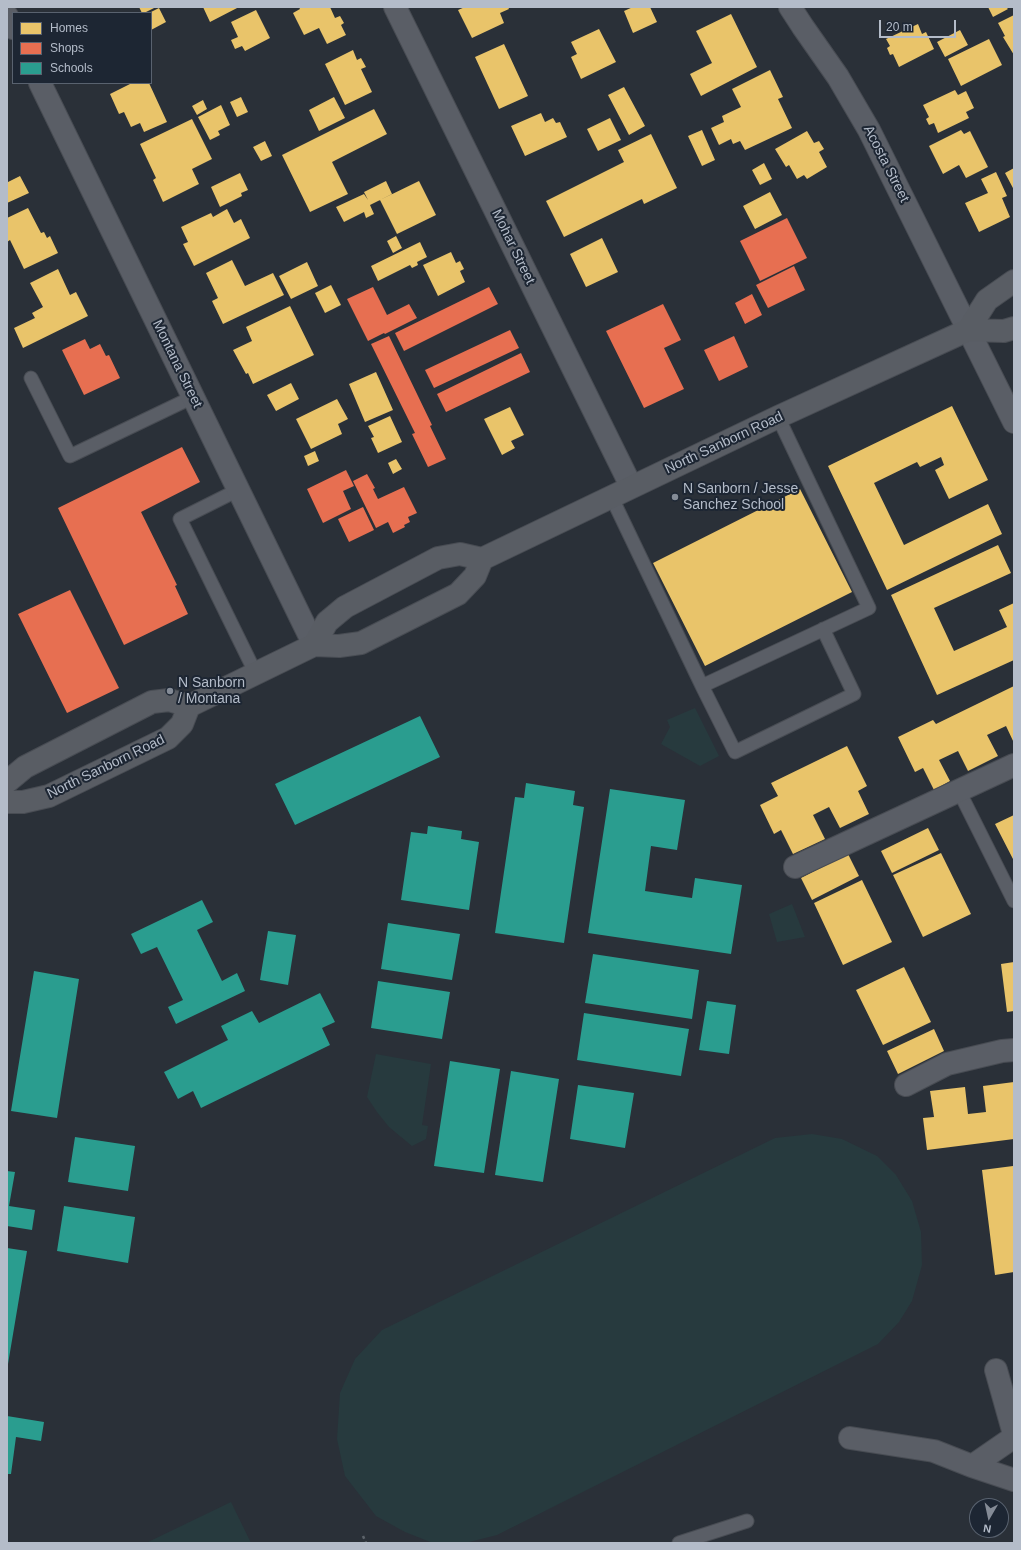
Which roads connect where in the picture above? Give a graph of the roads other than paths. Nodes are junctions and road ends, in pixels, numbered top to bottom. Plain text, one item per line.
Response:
1 (395, 7) edge
2 (790, 7) edge
3 (7, 16) edge
4 (12, 26) edge
5 (40, 84) edge
6 (1014, 281) edge
7 (1014, 328) edge
8 (968, 330) junction
9 (31, 378) dead end
10 (193, 397) junction
11 (778, 417) junction
12 (1014, 422) edge
13 (631, 486) junction
14 (238, 490) junction
15 (611, 496) junction
16 (482, 559) junction
17 (823, 629) junction
18 (314, 645) junction
19 (256, 674) junction
20 (702, 686) junction
21 (190, 706) junction
22 (1014, 765) edge
23 (7, 782) edge
24 (959, 791) junction
25 (7, 802) edge
26 (796, 867) dead end
27 (1014, 901) edge
28 (1014, 1050) edge
29 (906, 1084) dead end
30 (996, 1370) dead end
31 (1014, 1436) edge
32 (850, 1438) dead end
33 (972, 1466) junction
34 (1014, 1480) edge
35 (747, 1521) dead end
36 (679, 1543) edge

1 - 13 street, Mohar Street
2 - 8 street, Acosta Street
3 - 4 street
5 - 10 street, Montana Street
6 - 8 main road
7 - 8 main road, North Sanborn Road
8 - 11 main road, North Sanborn Road
8 - 12 street, Acosta Street
9 - 10 lane
10 - 14 street, Montana Street
11 - 13 main road, North Sanborn Road
11 - 17 lane
13 - 15 main road, North Sanborn Road
14 - 18 street, Montana Street
14 - 19 lane
15 - 16 main road, North Sanborn Road
15 - 20 lane
16 - 18 main road
16 - 18 main road
17 - 20 lane
17 - 20 lane
18 - 19 main road
19 - 21 main road
21 - 23 main road
21 - 25 main road, North Sanborn Road
22 - 24 street
24 - 26 street
24 - 27 lane
28 - 29 street
30 - 31 street
31 - 33 street
32 - 33 street
33 - 34 street
35 - 36 lane

